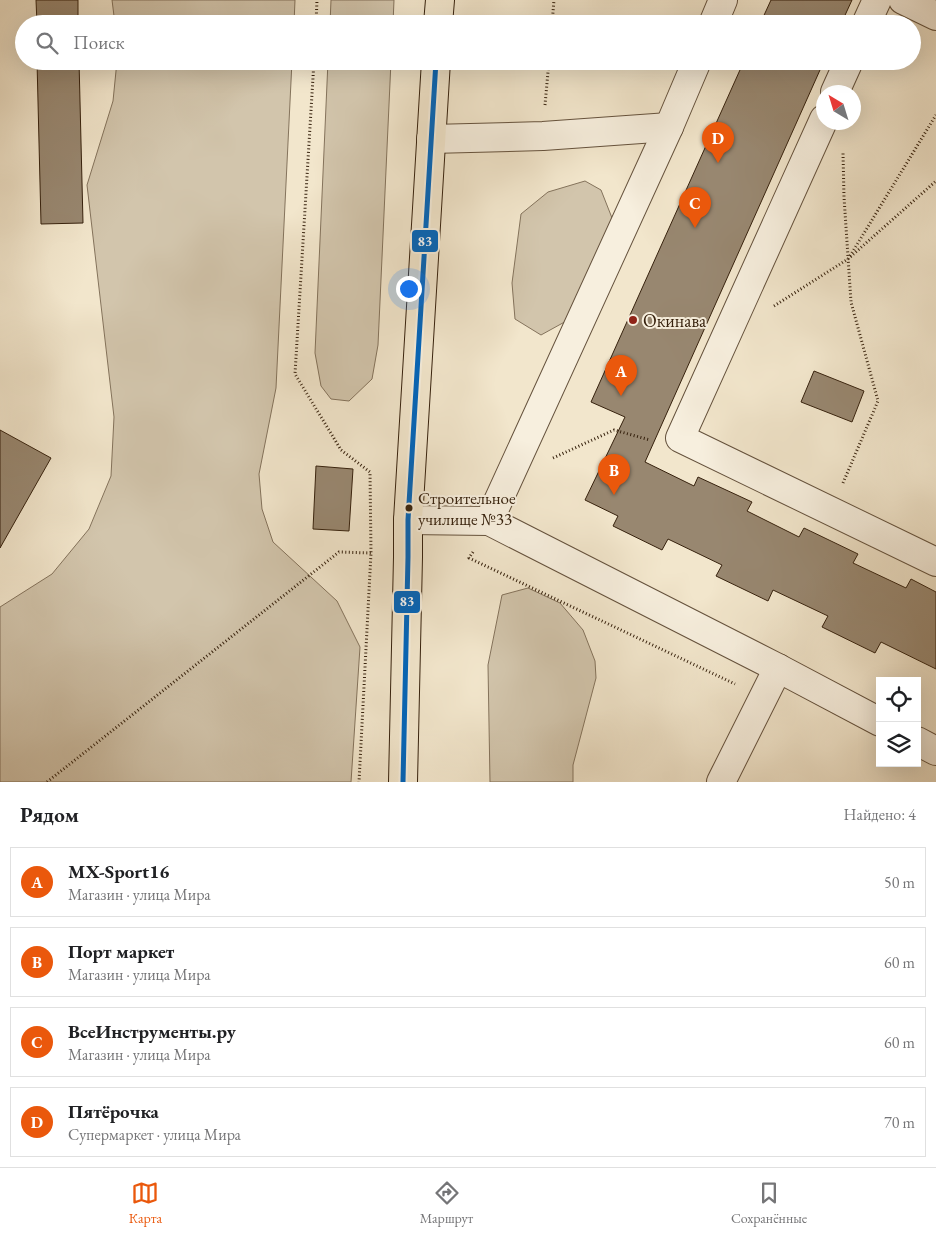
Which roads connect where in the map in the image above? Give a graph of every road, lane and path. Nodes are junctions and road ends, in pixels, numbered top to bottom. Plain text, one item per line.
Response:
1 (318, 0) edge
2 (440, 0) edge
3 (554, 0) edge
4 (724, 0) edge
5 (877, 0) edge
6 (903, 0) edge
7 (317, 15) edge
8 (439, 15) edge
9 (553, 15) edge
10 (717, 15) edge
11 (870, 15) edge
12 (936, 16) edge
13 (313, 70) edge
14 (435, 70) edge
15 (548, 70) edge
16 (693, 70) edge
17 (845, 70) edge
18 (838, 85) edge
19 (936, 115) edge
20 (669, 127) junction
21 (819, 130) edge
22 (543, 136) junction
23 (431, 139) junction
24 (843, 150) dead end
25 (936, 181) edge
26 (848, 259) junction
27 (774, 306) dead end
28 (680, 438) junction
29 (553, 458) dead end
30 (831, 511) junction
31 (408, 520) junction
32 (489, 521) junction
33 (370, 553) junction
34 (469, 558) dead end
35 (936, 562) edge
36 (778, 668) junction
37 (763, 697) junction
38 (876, 720) edge
39 (921, 743) edge
40 (936, 751) edge
41 (47, 782) edge
42 (360, 782) edge
43 (403, 782) edge
44 (721, 782) edge

1 - 7 path
2 - 8 main road
3 - 9 path
4 - 10 lane
5 - 11 lane
6 - 12 lane
13 - 33 path
14 - 23 main road
15 - 22 path
16 - 20 lane
17 - 18 lane
19 - 26 path
20 - 22 lane
20 - 32 lane
21 - 28 lane
22 - 23 lane
23 - 31 main road
24 - 26 path
25 - 26 path
26 - 27 path
26 - 30 path
28 - 29 path
28 - 30 lane
30 - 35 lane
31 - 32 lane
31 - 43 main road
32 - 36 lane
33 - 41 path
33 - 42 path
34 - 37 path
36 - 37 lane
36 - 38 lane
37 - 44 lane
39 - 40 lane

